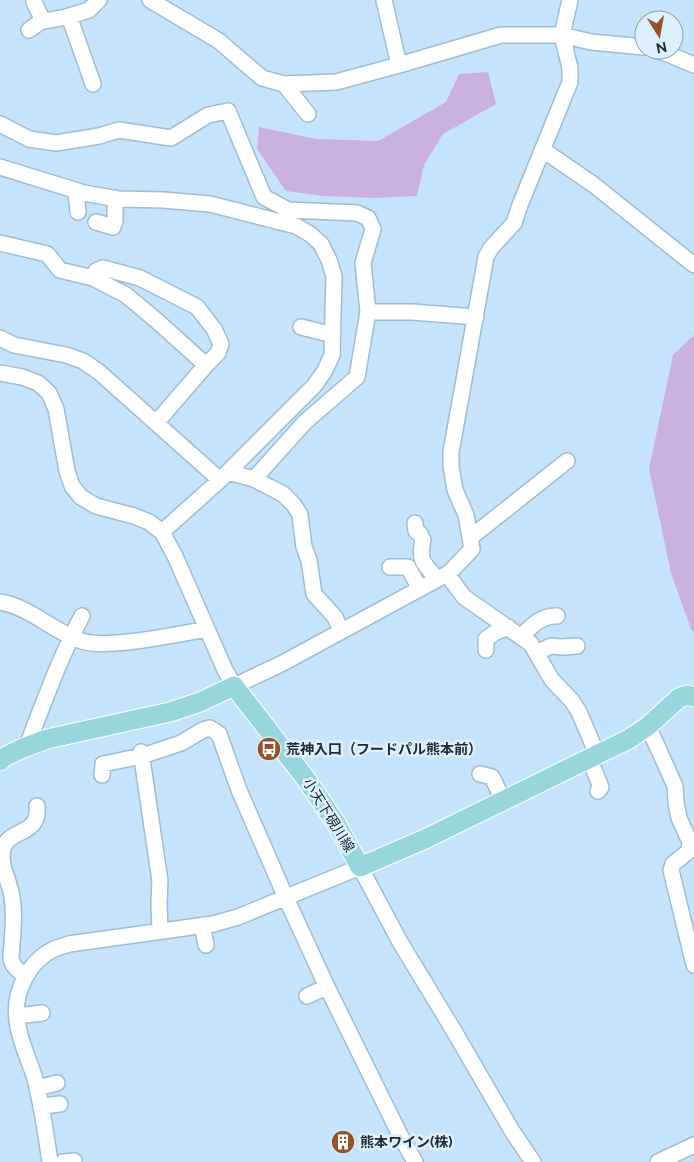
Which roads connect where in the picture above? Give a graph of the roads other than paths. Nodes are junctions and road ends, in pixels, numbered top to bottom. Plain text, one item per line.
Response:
1 (99, 0) edge
2 (150, 0) edge
3 (384, 0) edge
4 (570, 0) edge
5 (34, 2) dead end
6 (69, 16) junction
7 (42, 22) junction
8 (30, 30) dead end
9 (562, 35) junction
10 (634, 46) edge
11 (682, 60) edge
12 (399, 65) junction
13 (694, 65) edge
14 (93, 84) dead end
15 (284, 84) junction
16 (308, 114) dead end
17 (0, 124) edge
18 (543, 150) junction
19 (0, 168) edge
20 (76, 191) junction
21 (115, 198) junction
22 (78, 212) dead end
23 (96, 222) dead end
24 (0, 242) edge
25 (694, 265) edge
26 (93, 278) junction
27 (368, 312) junction
28 (476, 317) junction
29 (302, 328) dead end
30 (333, 335) junction
31 (0, 338) edge
32 (206, 364) junction
33 (0, 373) edge
34 (156, 422) junction
35 (567, 462) dead end
36 (224, 476) junction
37 (254, 479) junction
38 (415, 522) dead end
39 (162, 532) junction
40 (470, 538) junction
41 (390, 567) dead end
42 (442, 577) junction
43 (420, 589) junction
44 (0, 602) edge
45 (82, 616) dead end
46 (557, 616) dead end
47 (508, 627) junction
48 (207, 630) junction
49 (342, 631) junction
50 (71, 636) junction
51 (521, 637) junction
52 (577, 646) dead end
53 (486, 650) dead end
54 (536, 653) junction
55 (234, 686) junction
56 (694, 697) edge
57 (648, 726) junction
58 (27, 746) junction
59 (142, 754) junction
60 (593, 756) junction
61 (0, 761) edge
62 (480, 774) dead end
63 (102, 775) dead end
64 (598, 791) dead end
65 (503, 800) junction
66 (36, 806) dead end
67 (360, 867) junction
68 (286, 898) junction
69 (202, 925) junction
70 (160, 931) junction
71 (206, 945) dead end
72 (694, 965) edge
73 (25, 976) junction
74 (327, 987) junction
75 (307, 996) dead end
76 (42, 1013) dead end
77 (16, 1016) junction
78 (57, 1083) dead end
79 (37, 1088) junction
80 (60, 1104) dead end
81 (42, 1106) junction
82 (694, 1145) edge
83 (679, 1157) edge
84 (50, 1162) edge
85 (415, 1162) edge
86 (533, 1162) edge
87 (658, 1162) edge

1 - 6 street
2 - 15 street
3 - 12 street
4 - 9 street
5 - 7 street
6 - 7 street
6 - 14 street
7 - 8 street
9 - 10 street
9 - 12 street
9 - 18 street
11 - 13 street
12 - 15 street
15 - 16 street
17 - 27 street
18 - 25 street
18 - 28 street
19 - 20 street
20 - 21 street
20 - 22 street
21 - 23 street
21 - 30 street
24 - 26 street
26 - 32 street
26 - 32 street
27 - 28 street
27 - 37 street
28 - 40 street
29 - 30 street
30 - 36 street
31 - 34 street
32 - 34 street
33 - 39 street
34 - 36 street
35 - 40 street
36 - 37 street
36 - 39 street
37 - 49 street
38 - 42 street
39 - 48 street
40 - 42 street
41 - 43 street
42 - 43 street
42 - 47 street
43 - 49 street
44 - 50 street
45 - 50 street
46 - 51 street
47 - 51 street
47 - 53 street
48 - 50 street
48 - 55 street
49 - 55 street
50 - 58 street
51 - 54 street
52 - 54 street
54 - 60 street
55 - 58 main road
55 - 67 main road, 小天下硯川線
56 - 57 main road, 小天下硯川線
57 - 60 main road, 小天下硯川線
57 - 72 street
58 - 61 main road
59 - 63 street
59 - 68 street
59 - 70 street
60 - 64 street
60 - 65 main road, 小天下硯川線
62 - 65 street
65 - 67 main road, 小天下硯川線
66 - 73 street
67 - 68 street
67 - 86 street
68 - 69 street
68 - 74 street
69 - 70 street
69 - 71 street
70 - 73 street
73 - 77 street
74 - 75 street
74 - 85 street
76 - 77 street
77 - 79 street
78 - 79 street
79 - 81 street
80 - 81 street
81 - 84 street
82 - 83 street
83 - 87 street

